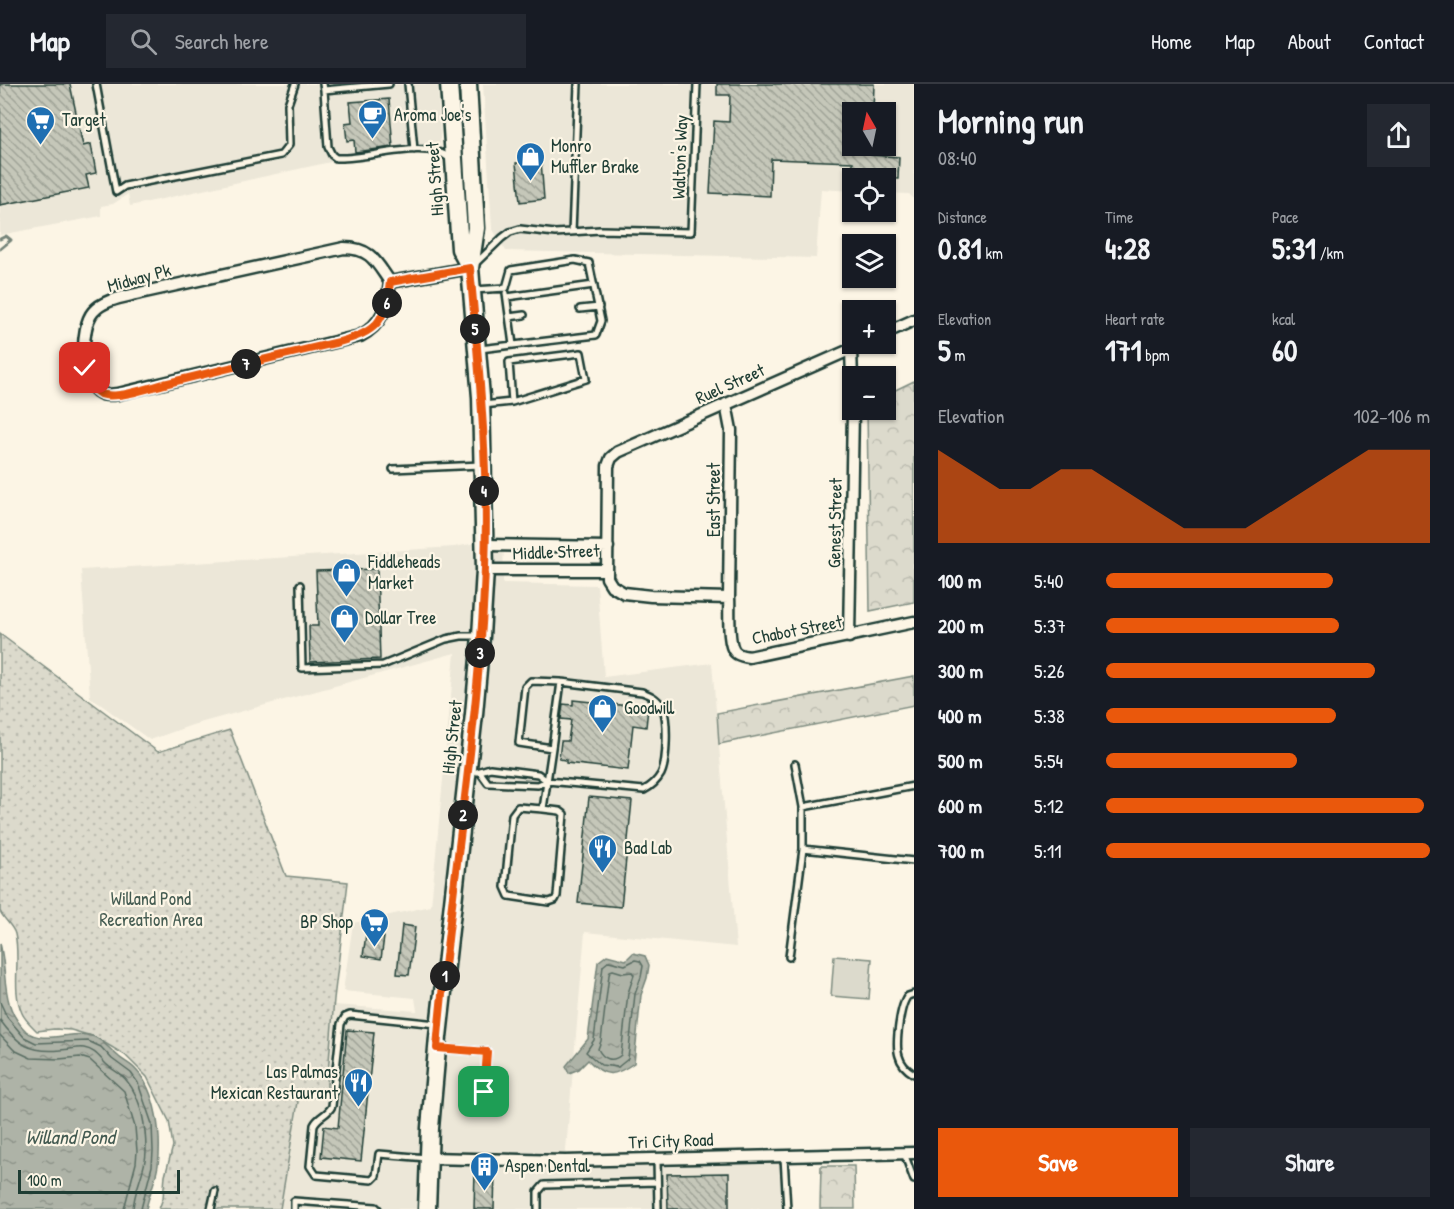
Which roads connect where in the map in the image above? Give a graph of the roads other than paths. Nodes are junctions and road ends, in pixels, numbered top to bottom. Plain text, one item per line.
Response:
1 (96, 84) edge
2 (295, 84) edge
3 (389, 84) edge
4 (408, 84) edge
5 (449, 84) edge
6 (468, 84) edge
7 (578, 84) edge
8 (697, 84) edge
9 (324, 87) edge
10 (414, 150) junction
11 (453, 161) junction
12 (572, 232) junction
13 (470, 268) junction
14 (390, 282) junction
15 (594, 285) junction
16 (506, 288) junction
17 (472, 290) junction
18 (507, 297) junction
19 (599, 307) junction
20 (580, 309) dead end
21 (524, 315) dead end
22 (509, 317) junction
23 (914, 320) edge
24 (896, 328) edge
25 (513, 345) junction
26 (477, 349) junction
27 (842, 353) edge
28 (512, 402) junction
29 (726, 404) junction
30 (482, 405) junction
31 (853, 420) edge
32 (611, 458) joint
33 (483, 465) junction
34 (393, 469) dead end
35 (486, 545) junction
36 (608, 547) junction
37 (485, 570) junction
38 (607, 570) junction
39 (300, 585) dead end
40 (729, 598) junction
41 (914, 622) edge
42 (481, 636) junction
43 (849, 637) junction
44 (561, 682) junction
45 (552, 748) junction
46 (795, 764) dead end
47 (474, 771) junction
48 (547, 781) junction
49 (914, 786) edge
50 (803, 807) junction
51 (543, 809) junction
52 (803, 849) junction
53 (914, 861) edge
54 (789, 957) dead end
55 (914, 994) edge
56 (440, 1025) junction
57 (437, 1048) junction
58 (914, 1074) edge
59 (484, 1092) dead end
60 (909, 1153) edge
61 (784, 1155) junction
62 (428, 1158) junction
63 (657, 1158) junction
64 (914, 1180) edge
65 (657, 1182) junction
66 (215, 1191) dead end
67 (211, 1209) edge
68 (294, 1209) edge
69 (378, 1209) edge
70 (427, 1209) edge
71 (538, 1209) edge
72 (658, 1209) edge
73 (787, 1209) edge

1 - 2 lane
3 - 9 lane
4 - 10 lane
5 - 11 main road, High Street
6 - 13 main road, High Street
7 - 12 lane
8 - 12 lane, Walton's Way
9 - 10 lane
10 - 11 lane
11 - 13 main road, High Street
12 - 13 lane
13 - 14 street
13 - 17 main road, High Street
14 - 14 street, Midway Pk
15 - 16 lane
15 - 18 lane
15 - 19 lane
16 - 17 lane
16 - 18 lane
17 - 26 main road, High Street
18 - 22 lane
19 - 20 lane
19 - 25 lane
21 - 22 lane
22 - 25 lane
23 - 24 street
25 - 26 lane
26 - 30 main road, High Street
27 - 29 street, Ruel Street
28 - 28 lane
28 - 30 lane
29 - 32 street, Ruel Street
29 - 40 street, East Street
30 - 33 main road, High Street
31 - 43 street, Genest Street
32 - 36 street, Middle Street
33 - 34 lane
33 - 35 main road, High Street
35 - 36 street, Middle Street
35 - 37 main road, High Street
36 - 38 street, Middle Street
37 - 38 street, Middle Street
37 - 42 main road, High Street
38 - 40 street
39 - 42 lane
40 - 43 street, Chabot Street
41 - 43 street, Chabot Street
42 - 47 main road, High Street
44 - 45 lane
44 - 45 lane
44 - 48 lane
45 - 48 lane
46 - 50 lane
47 - 48 lane
47 - 48 lane
47 - 56 main road, High Street
48 - 51 lane
49 - 50 lane
50 - 52 lane
51 - 51 lane
52 - 53 lane
52 - 54 lane
55 - 58 lane
56 - 57 main road, High Street
56 - 62 lane
57 - 59 lane
57 - 62 main road, High Street
60 - 61 street, Tri City Road
60 - 64 lane
61 - 63 street, Tri City Road
61 - 73 lane
62 - 63 street, Tri City Road
62 - 70 main road, High Street
63 - 65 lane
65 - 71 lane
65 - 72 lane
66 - 67 lane
68 - 69 lane

